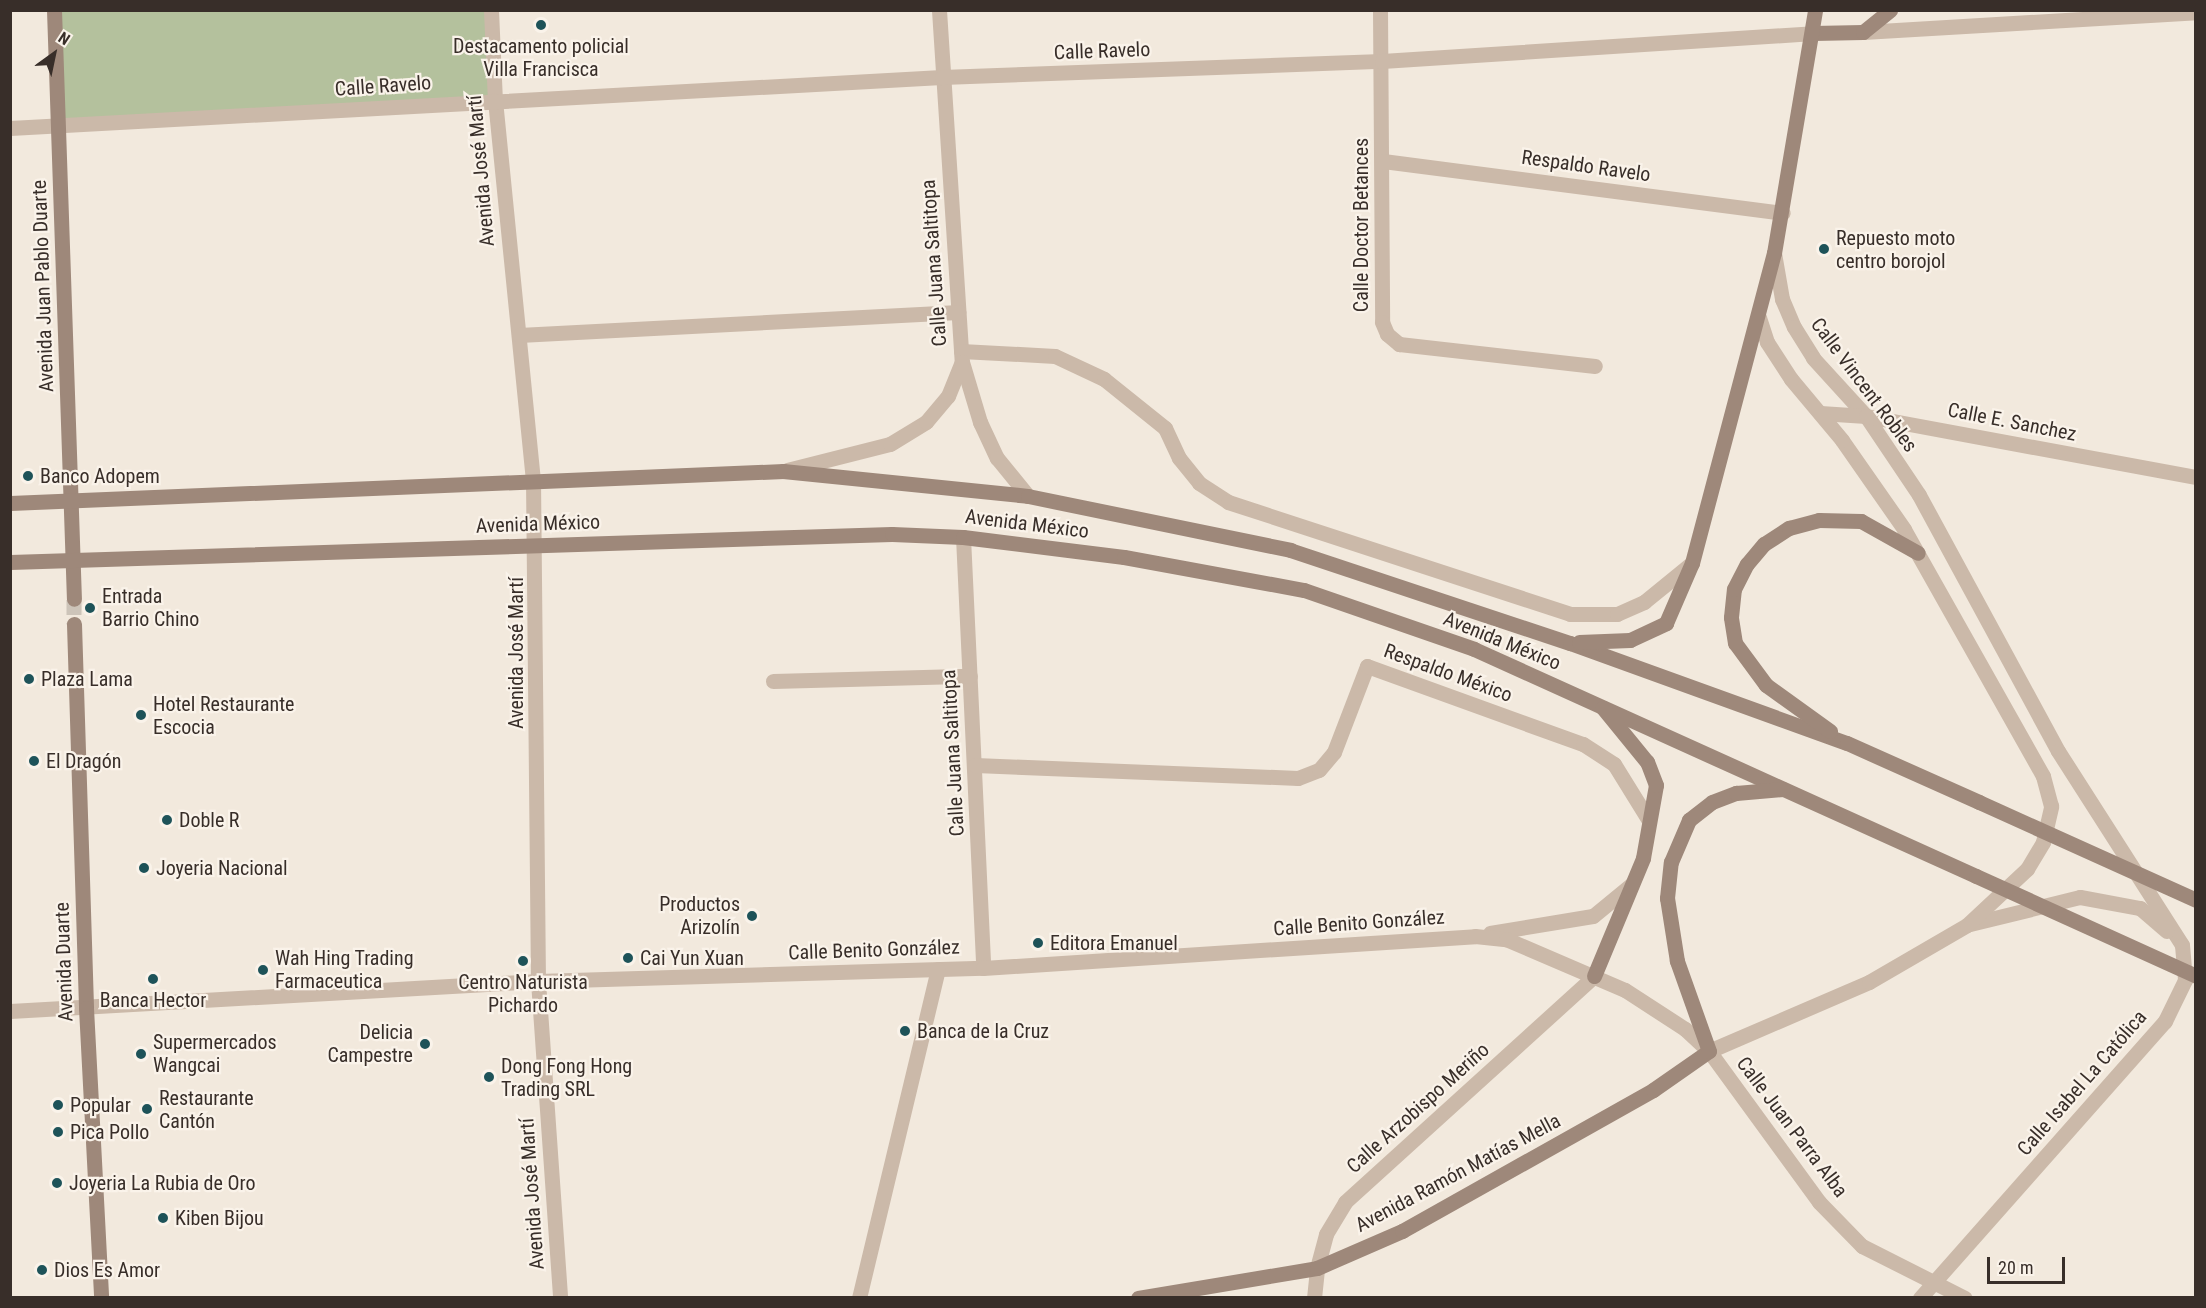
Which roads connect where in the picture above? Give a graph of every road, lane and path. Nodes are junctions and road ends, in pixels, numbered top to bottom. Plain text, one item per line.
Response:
1 (54, 10) edge
2 (491, 10) edge
3 (939, 10) edge
4 (1380, 10) edge
5 (1815, 10) edge
6 (1890, 10) edge
7 (2196, 12) edge
8 (1863, 32) junction
9 (1813, 33) junction
10 (1382, 62) junction
11 (942, 77) junction
12 (495, 100) junction
13 (59, 125) junction
14 (10, 128) edge
15 (1383, 161) junction
16 (1783, 213) junction
17 (1774, 253) junction
18 (958, 312) junction
19 (1759, 316) junction
20 (519, 335) junction
21 (961, 356) junction
22 (1595, 366) dead end
23 (1820, 413) junction
24 (1866, 416) junction
25 (783, 471) junction
26 (2196, 477) edge
27 (533, 479) junction
28 (1028, 496) junction
29 (71, 501) junction
30 (10, 503) edge
31 (963, 537) junction
32 (536, 545) junction
33 (1918, 553) junction
34 (72, 560) junction
35 (10, 562) edge
36 (1692, 563) junction
37 (74, 599) tunnel mouth
38 (74, 624) tunnel mouth
39 (1570, 643) junction
40 (970, 676) junction
41 (773, 681) dead end
42 (1601, 705) junction
43 (1847, 743) junction
44 (975, 765) junction
45 (2077, 782) joint
46 (1786, 789) junction
47 (1648, 819) junction
48 (1632, 884) junction
49 (2196, 900) edge
50 (1967, 925) junction
51 (1475, 936) junction
52 (2182, 945) junction
53 (983, 968) junction
54 (938, 969) junction
55 (1594, 976) junction
56 (2196, 976) edge
57 (538, 981) junction
58 (86, 1008) junction
59 (10, 1011) edge
60 (1708, 1051) junction
61 (1317, 1268) junction
62 (1935, 1281) junction
63 (101, 1298) edge
64 (560, 1298) edge
65 (859, 1298) edge
66 (1138, 1298) edge
67 (1314, 1298) edge
68 (1920, 1298) edge
69 (1965, 1298) edge

1 - 13 main road, Avenida Juan Pablo Duarte
2 - 12 street, Avenida José Martí
3 - 11 street, Calle Juana Saltitopa
4 - 10 street, Calle Doctor Betances
5 - 9 main road, Calle Vincent Robles
6 - 8 main road
7 - 8 street, Calle Ravelo
8 - 9 main road, Calle Ravelo
9 - 10 street, Calle Ravelo
9 - 16 main road, Calle Vincent Robles
10 - 11 street, Calle Ravelo
10 - 15 street, Calle Doctor Betances
11 - 12 street, Calle Ravelo
11 - 18 street, Calle Juana Saltitopa
12 - 13 street, Calle Ravelo
12 - 20 street, Avenida José Martí
13 - 14 street, Calle Ravelo
13 - 29 main road, Avenida Juan Pablo Duarte
15 - 16 street, Respaldo Ravelo
15 - 22 street, Calle Doctor Betances
16 - 17 main road, Calle Vincent Robles
17 - 19 main road, Avenida México
17 - 24 street, Calle Vincent Robles
18 - 20 street
18 - 21 street, Calle Juana Saltitopa
19 - 23 street
19 - 36 main road, Avenida México
20 - 27 street, Avenida José Martí
21 - 25 street
21 - 28 street, Calle Juana Saltitopa
21 - 36 street
23 - 24 street, Calle E. Sanchez
23 - 33 street
24 - 26 street, Calle E. Sanchez
24 - 45 street, Calle Vincent Robles
25 - 27 main road, Avenida México
25 - 28 main road, Avenida México
27 - 29 main road, Avenida México
27 - 32 street, Avenida José Martí
28 - 39 main road, Avenida México
29 - 30 main road, Avenida México
29 - 34 main road, Avenida Juan Pablo Duarte
31 - 32 main road, Avenida México
31 - 40 street, Calle Juana Saltitopa
31 - 42 main road, Avenida México
32 - 34 main road, Avenida México
32 - 57 street, Avenida José Martí
33 - 43 main road
33 - 50 street
34 - 35 main road, Avenida México
34 - 37 main road
36 - 39 main road, Avenida México
38 - 58 main road, Avenida Duarte
39 - 43 main road, Avenida México
40 - 41 street
40 - 44 street, Calle Juana Saltitopa
42 - 46 main road, Avenida México
42 - 47 main road
43 - 49 main road, Avenida México, bridge
44 - 47 street, Respaldo México
44 - 53 street, Calle Juana Saltitopa
45 - 52 street, Calle Isabel La Católica
46 - 56 main road, Avenida México, bridge
46 - 60 main road
47 - 48 main road
48 - 51 street
48 - 55 main road
50 - 52 street
50 - 60 street
51 - 53 street, Calle Benito González
51 - 55 street, Calle Benito González
52 - 62 street, Calle Isabel La Católica
53 - 54 street, Calle Benito González
54 - 57 street, Calle Benito González
54 - 65 street
55 - 60 street, Calle Benito González
55 - 61 street, Calle Arzobispo Meriño
57 - 58 street, Calle Benito González
57 - 64 street, Avenida José Martí
58 - 59 street, Calle Benito González
58 - 63 main road, Avenida Duarte
60 - 61 main road, Avenida Ramón Matías Mella
60 - 62 street, Calle Juan Parra Alba
61 - 66 main road, Avenida Ramón Matías Mella
61 - 67 street, Calle Arzobispo Meriño
62 - 68 street, Calle Isabel La Católica
62 - 69 street, Calle Juan Parra Alba

